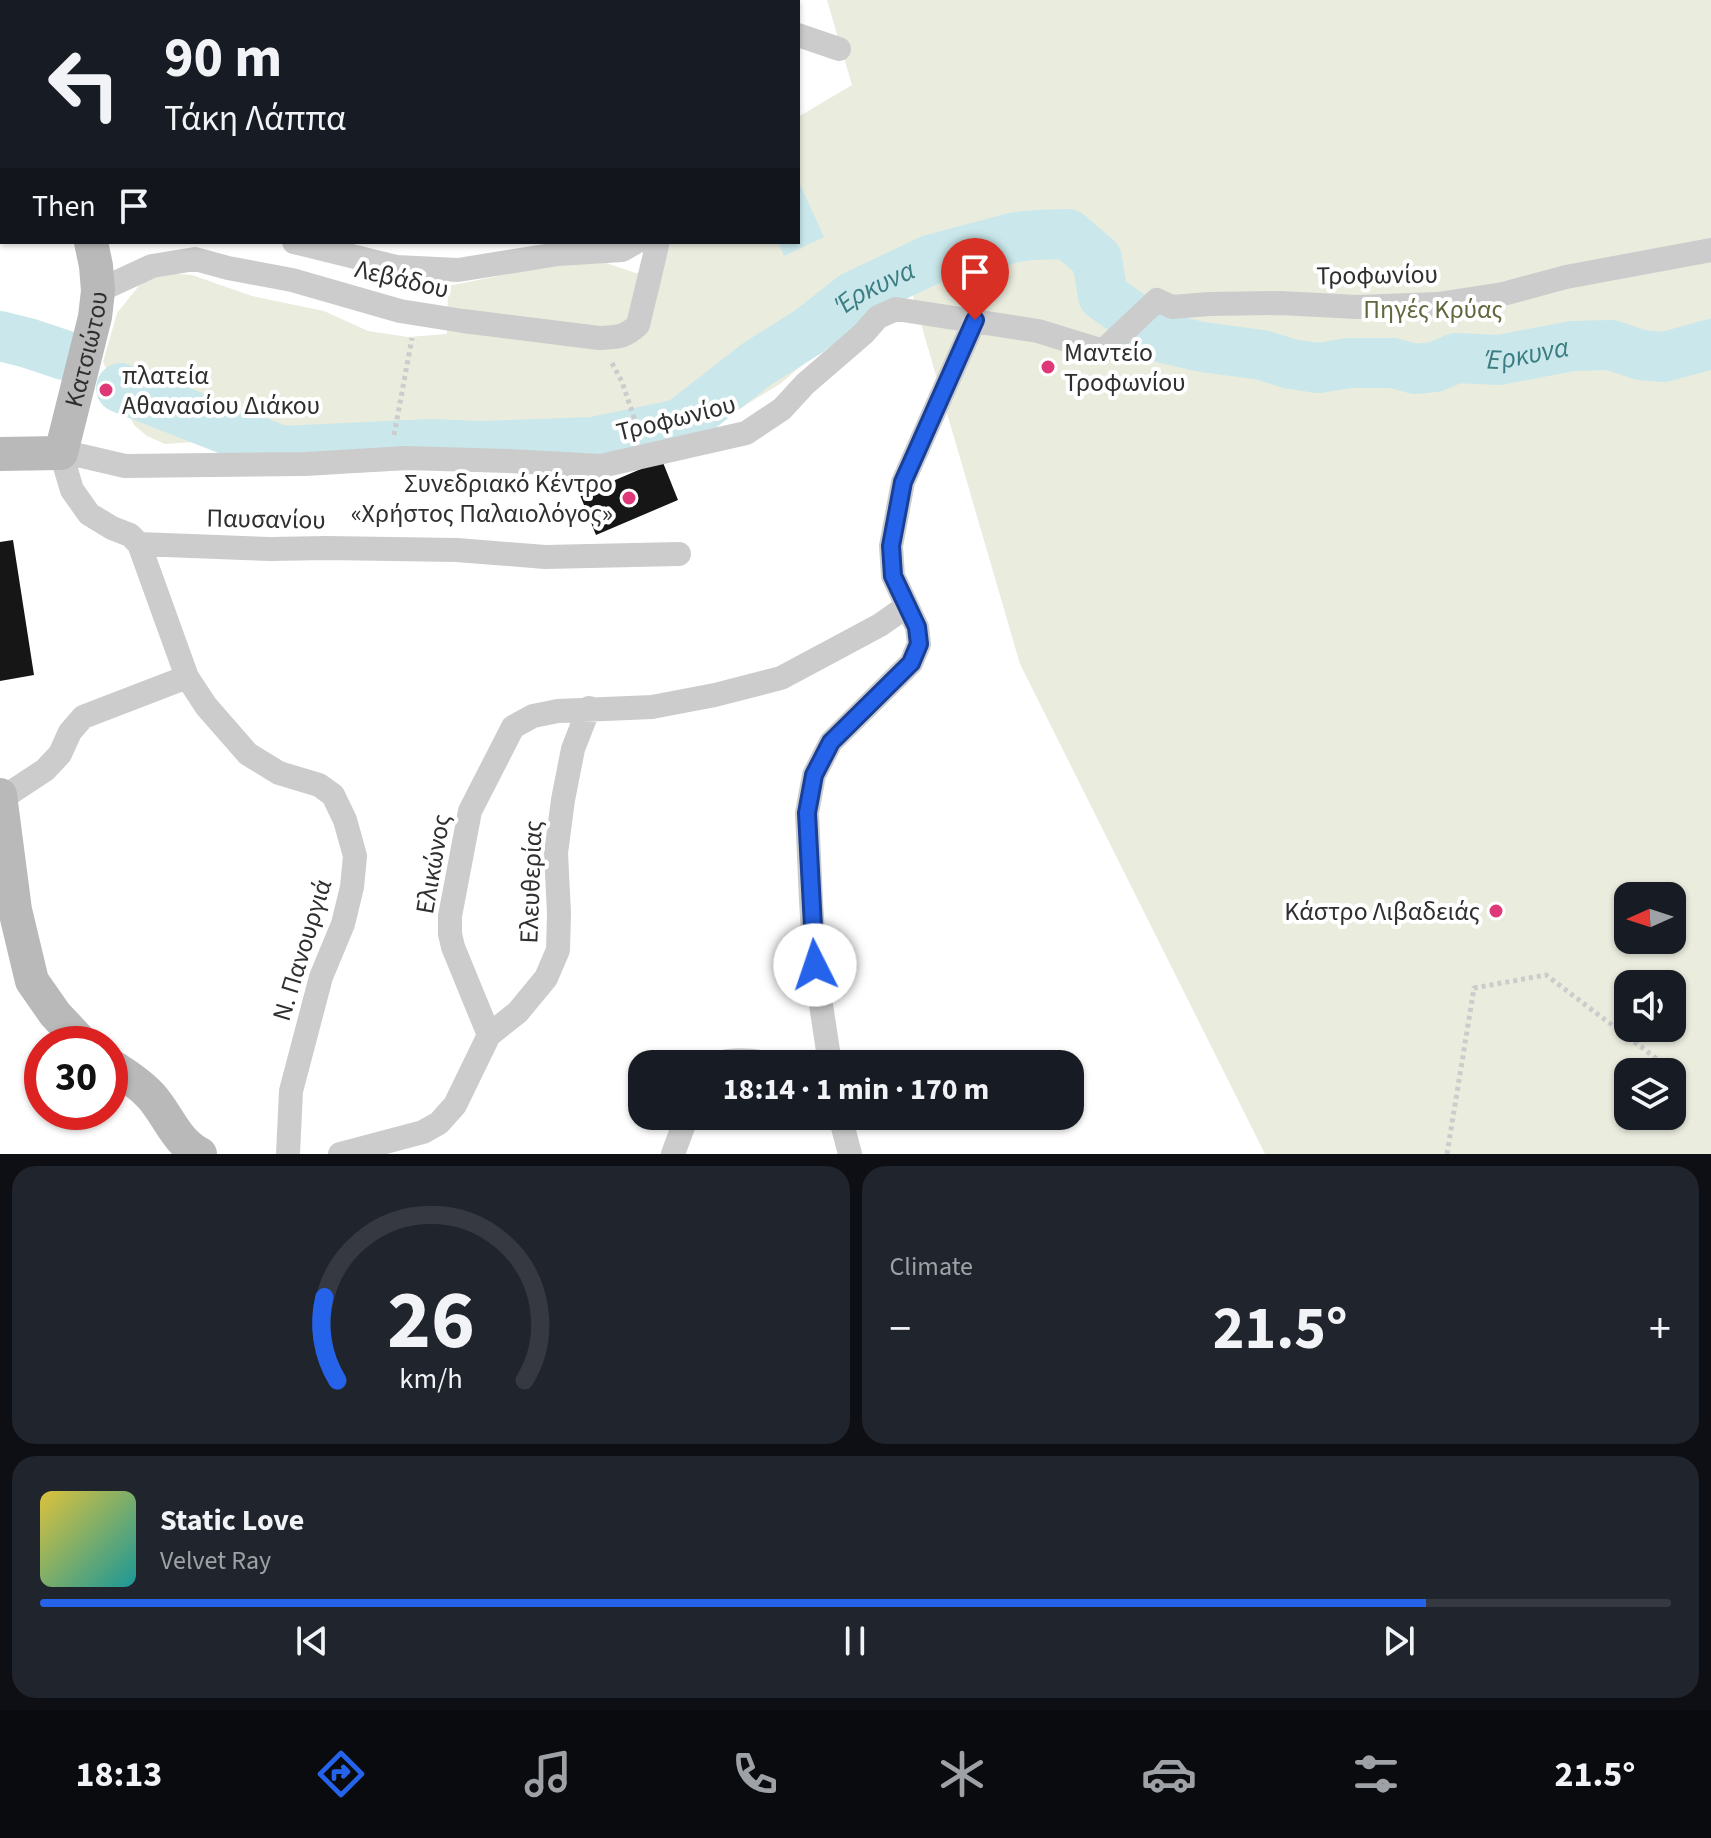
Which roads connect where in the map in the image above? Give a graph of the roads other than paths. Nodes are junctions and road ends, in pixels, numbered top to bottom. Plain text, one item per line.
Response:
1 (800, 36) edge
2 (839, 49) dead end
3 (91, 244) edge
4 (302, 244) edge
5 (380, 244) edge
6 (632, 244) edge
7 (658, 244) edge
8 (204, 250) edge
9 (1711, 250) edge
10 (396, 267) junction
11 (98, 291) junction
12 (975, 320) junction
13 (61, 453) junction
14 (0, 454) edge
15 (139, 544) junction
16 (679, 554) dead end
17 (907, 606) junction
18 (187, 677) junction
19 (589, 708) junction
20 (0, 797) edge
21 (66, 1026) edge
22 (489, 1035) junction
23 (828, 1050) edge
24 (128, 1076) edge
25 (682, 1130) edge
26 (844, 1130) edge
27 (200, 1154) edge
28 (288, 1154) edge
29 (340, 1154) edge
30 (673, 1154) edge
31 (850, 1154) edge

1 - 2 street
3 - 11 main road, Κατσιώτου
4 - 10 street, Λεβάδου
5 - 10 street
6 - 10 street, Λεβάδου
7 - 8 street, Λεβάδου
8 - 11 street, Λεβάδου
9 - 12 street, Τροφωνίου
11 - 13 main road, Κατσιώτου
12 - 13 street, Τροφωνίου
12 - 17 street
13 - 14 main road
13 - 15 street
15 - 16 street, Παυσανίου
15 - 18 street, Ν. Πανουργιά
17 - 19 street, Ελικώνος
17 - 23 street
18 - 20 street
18 - 28 street, Ν. Πανουργιά
19 - 22 street, Ελευθερίας
19 - 22 street, Ελικώνος
20 - 21 main road
22 - 29 street
24 - 27 main road
25 - 30 street
26 - 31 street

